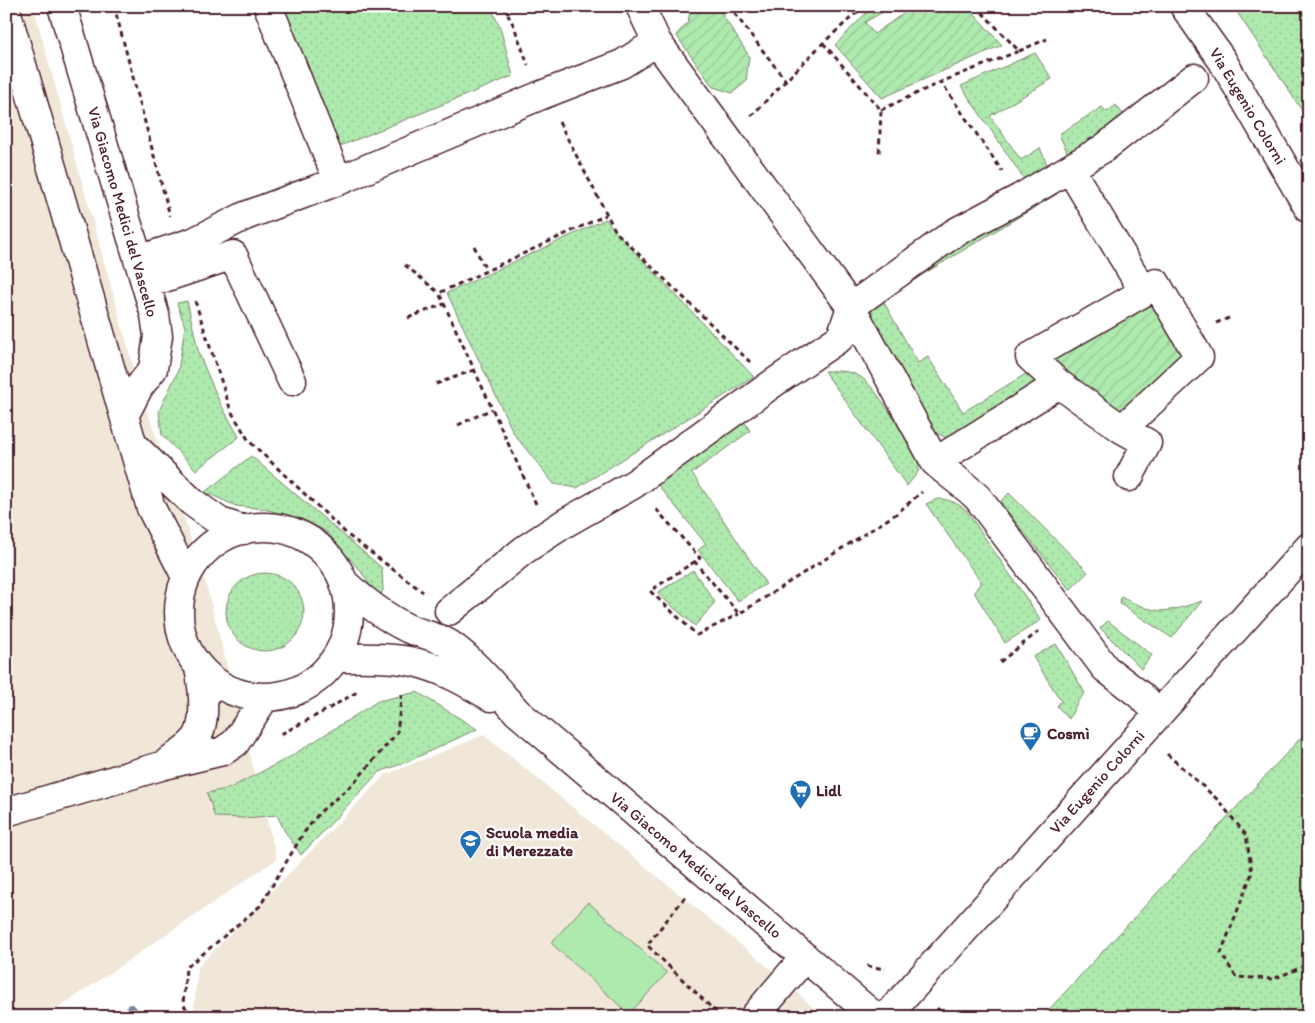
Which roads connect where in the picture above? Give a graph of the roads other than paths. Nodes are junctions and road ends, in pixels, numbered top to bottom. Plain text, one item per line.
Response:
1 (62, 6) edge
2 (268, 6) edge
3 (640, 6) edge
4 (1184, 6) edge
5 (6, 10) edge
6 (658, 42) junction
7 (1194, 78) dead end
8 (1070, 169) junction
9 (338, 181) junction
10 (1309, 208) edge
11 (142, 272) junction
12 (1144, 292) junction
13 (851, 307) junction
14 (292, 381) dead end
15 (1059, 384) junction
16 (125, 414) junction
17 (1122, 429) junction
18 (133, 446) junction
19 (941, 467) junction
20 (1129, 478) dead end
21 (244, 530) junction
22 (1309, 547) edge
23 (186, 577) junction
24 (344, 583) junction
25 (449, 611) dead end
26 (336, 658) junction
27 (199, 668) junction
28 (265, 697) junction
29 (518, 712) junction
30 (1153, 721) junction
31 (161, 766) junction
32 (6, 812) edge
33 (805, 957) junction
34 (754, 1017) edge
35 (875, 1017) edge
36 (886, 1017) edge

1 - 11 street, Via Giacomo Medici del Vascello
2 - 9 street
3 - 6 street
4 - 10 street, Via Eugenio Colorni
5 - 16 street
6 - 9 street
6 - 13 street
7 - 8 street
8 - 12 street
8 - 13 street
9 - 11 street
11 - 14 street
11 - 16 street, Via Giacomo Medici del Vascello
12 - 15 street
12 - 17 street
13 - 19 street
13 - 25 street
15 - 17 street
15 - 19 street
16 - 18 street
17 - 20 street
18 - 21 street
18 - 23 street
19 - 30 street
21 - 23 street
21 - 24 street
22 - 30 street, Via Eugenio Colorni
23 - 27 street
24 - 26 street
24 - 29 street, Via Giacomo Medici del Vascello
26 - 28 street
26 - 29 street, Via Giacomo Medici del Vascello
27 - 28 street
27 - 31 street
28 - 31 street
29 - 33 street, Via Giacomo Medici del Vascello
30 - 36 street, Via Eugenio Colorni
31 - 32 street
33 - 34 street
33 - 35 street, Via Giacomo Medici del Vascello

